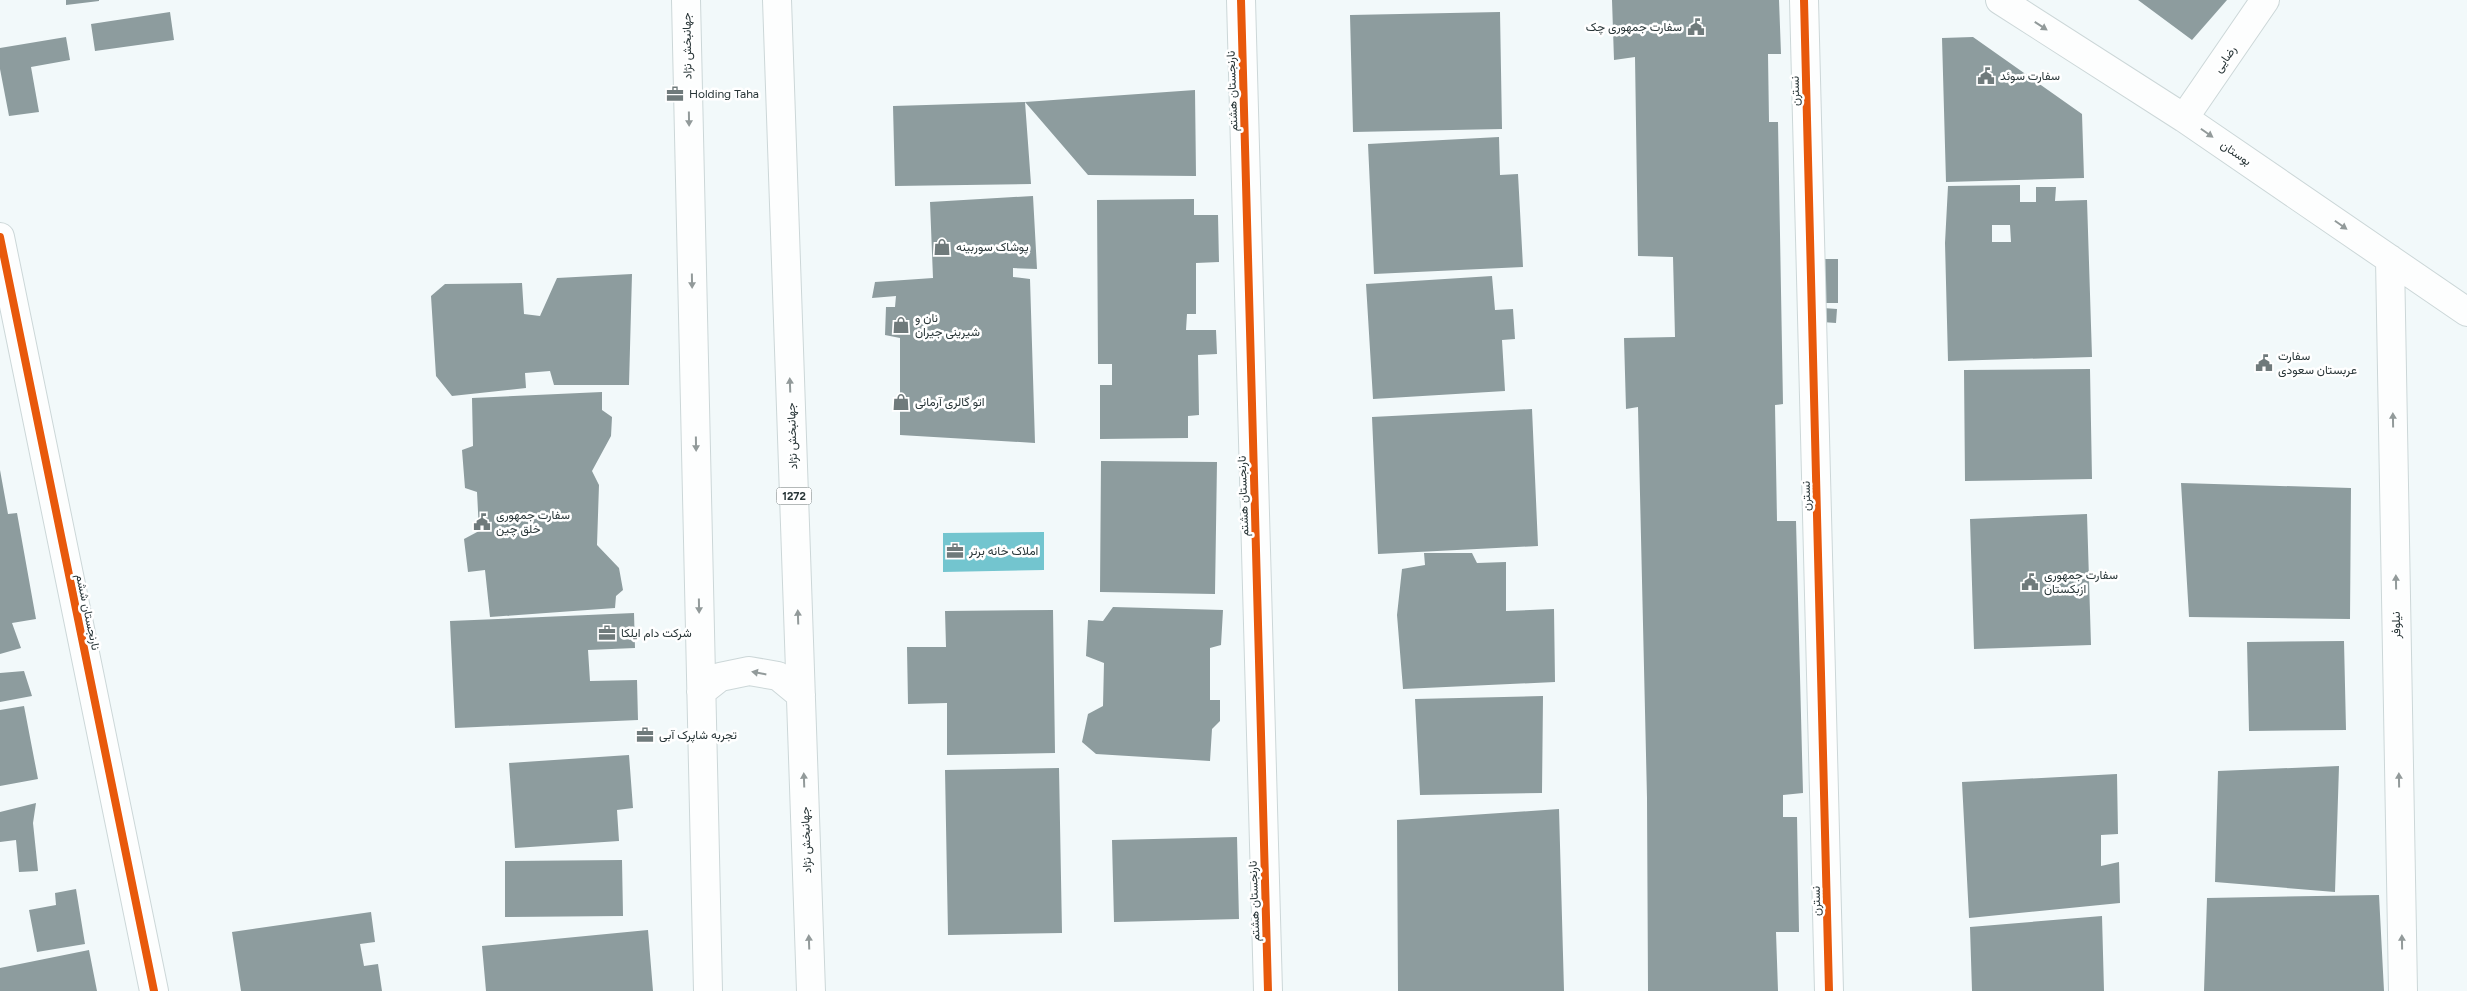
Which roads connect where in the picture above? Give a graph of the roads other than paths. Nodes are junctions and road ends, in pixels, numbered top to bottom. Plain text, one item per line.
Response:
1 (686, 0) edge
2 (777, 0) edge
3 (1241, 0) edge
4 (1804, 0) edge
5 (2000, 0) edge
6 (2265, 0) edge
7 (2184, 118) junction
8 (0, 237) edge
9 (2390, 259) junction
10 (2467, 312) edge
11 (701, 692) junction
12 (801, 694) junction
13 (154, 991) edge
14 (708, 991) edge
15 (811, 991) edge
16 (1268, 991) edge
17 (1829, 991) edge
18 (2403, 991) edge

1 -> 11 street, جهانبخش نژاد
12 -> 2 street, جهانبخش نژاد / 1272
3 - 16 street, نارنجستان هشتم
4 - 17 street, نسترن
5 -> 7 street, بوستان
6 - 7 street, رضایی
7 -> 9 street, بوستان
8 - 13 street, نارنجستان ششم
9 - 10 street, بوستان
18 -> 9 street, نیلوفر
12 -> 11 street
11 - 14 street, جهانبخش نژاد
15 -> 12 street, جهانبخش نژاد / 1272

